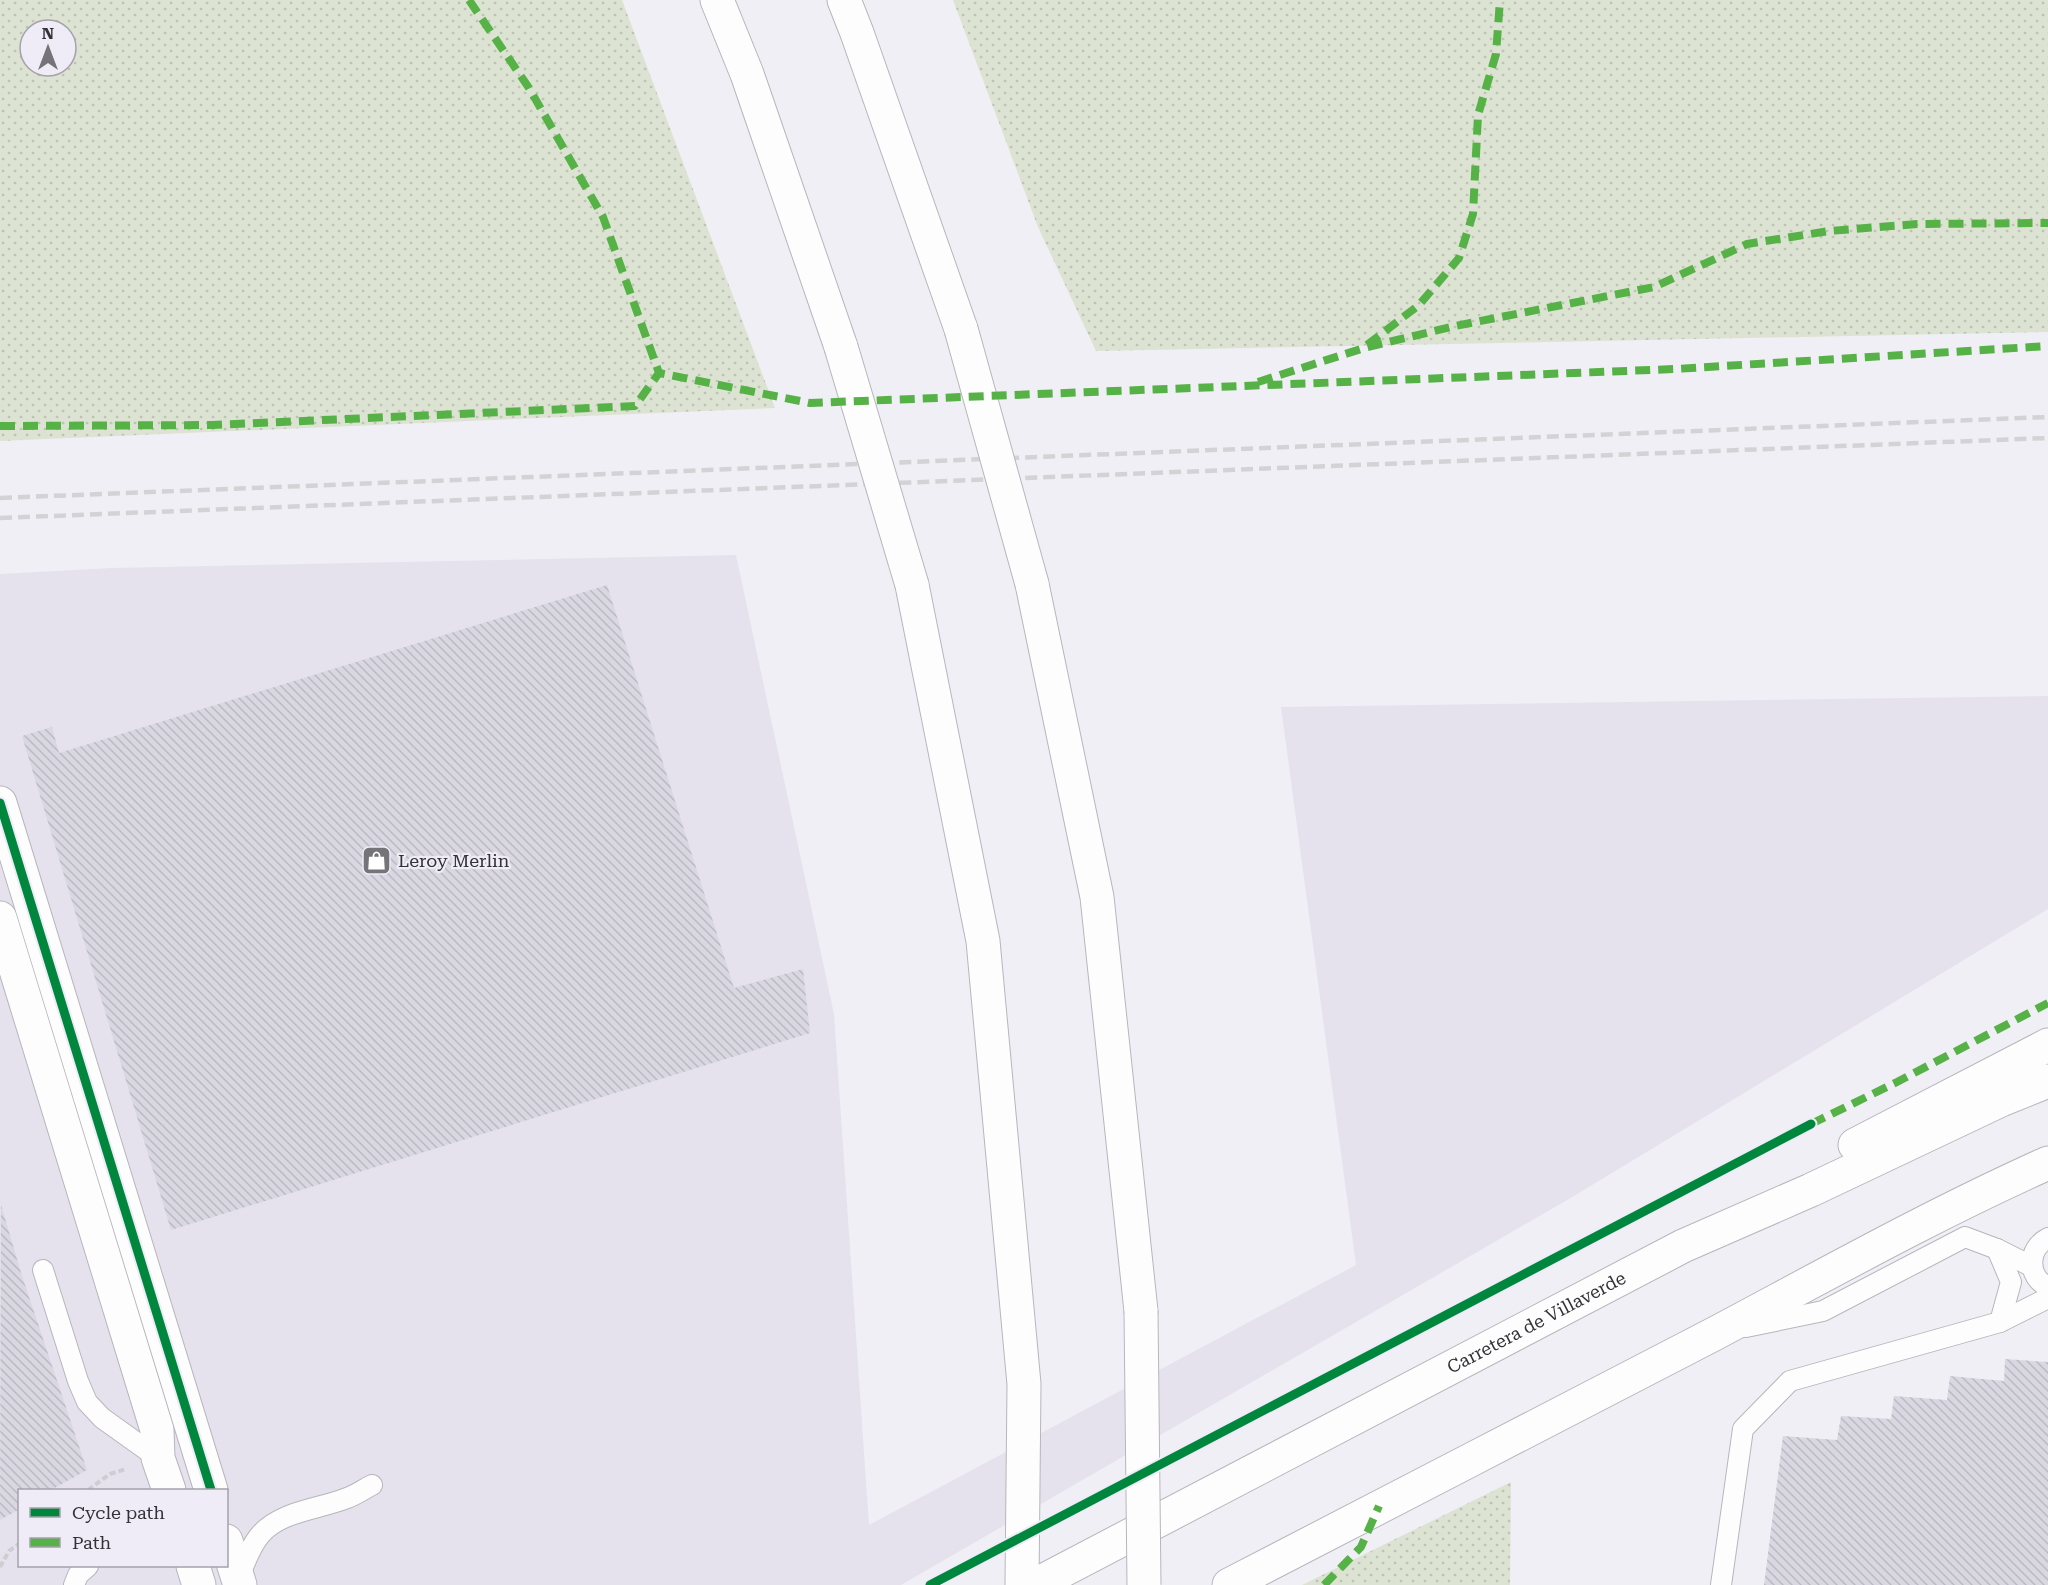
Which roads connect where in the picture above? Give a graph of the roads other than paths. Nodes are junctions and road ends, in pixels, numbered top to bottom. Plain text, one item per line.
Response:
1 (717, 0) edge
2 (844, 0) edge
3 (0, 803) edge
4 (0, 918) edge
5 (2048, 1045) edge
6 (2048, 1081) edge
7 (2048, 1163) edge
8 (2048, 1238) edge
9 (1683, 1246) junction
10 (1997, 1249) junction
11 (2031, 1266) junction
12 (43, 1270) dead end
13 (2048, 1287) edge
14 (2048, 1298) edge
15 (2001, 1322) junction
16 (1714, 1334) junction
17 (158, 1458) junction
18 (372, 1485) dead end
19 (168, 1489) edge
20 (210, 1489) edge
21 (228, 1547) edge
22 (87, 1567) edge
23 (239, 1583) edge
24 (74, 1585) edge
25 (1022, 1585) edge
26 (1035, 1585) edge
27 (1144, 1585) edge
28 (1229, 1585) edge
29 (1721, 1585) edge

1 - 25 main road, bridge
2 - 27 main road, bridge
3 - 20 main road
4 - 17 main road
5 - 9 main road
6 - 9 main road, Carretera de Villaverde
7 - 16 main road
8 - 11 lane
9 - 26 main road, Carretera de Villaverde
10 - 11 lane
10 - 15 lane
10 - 16 lane
11 - 13 lane
12 - 17 lane
14 - 15 lane
15 - 29 lane
16 - 28 main road
17 - 19 main road
18 - 23 lane
21 - 23 main road
22 - 24 lane

